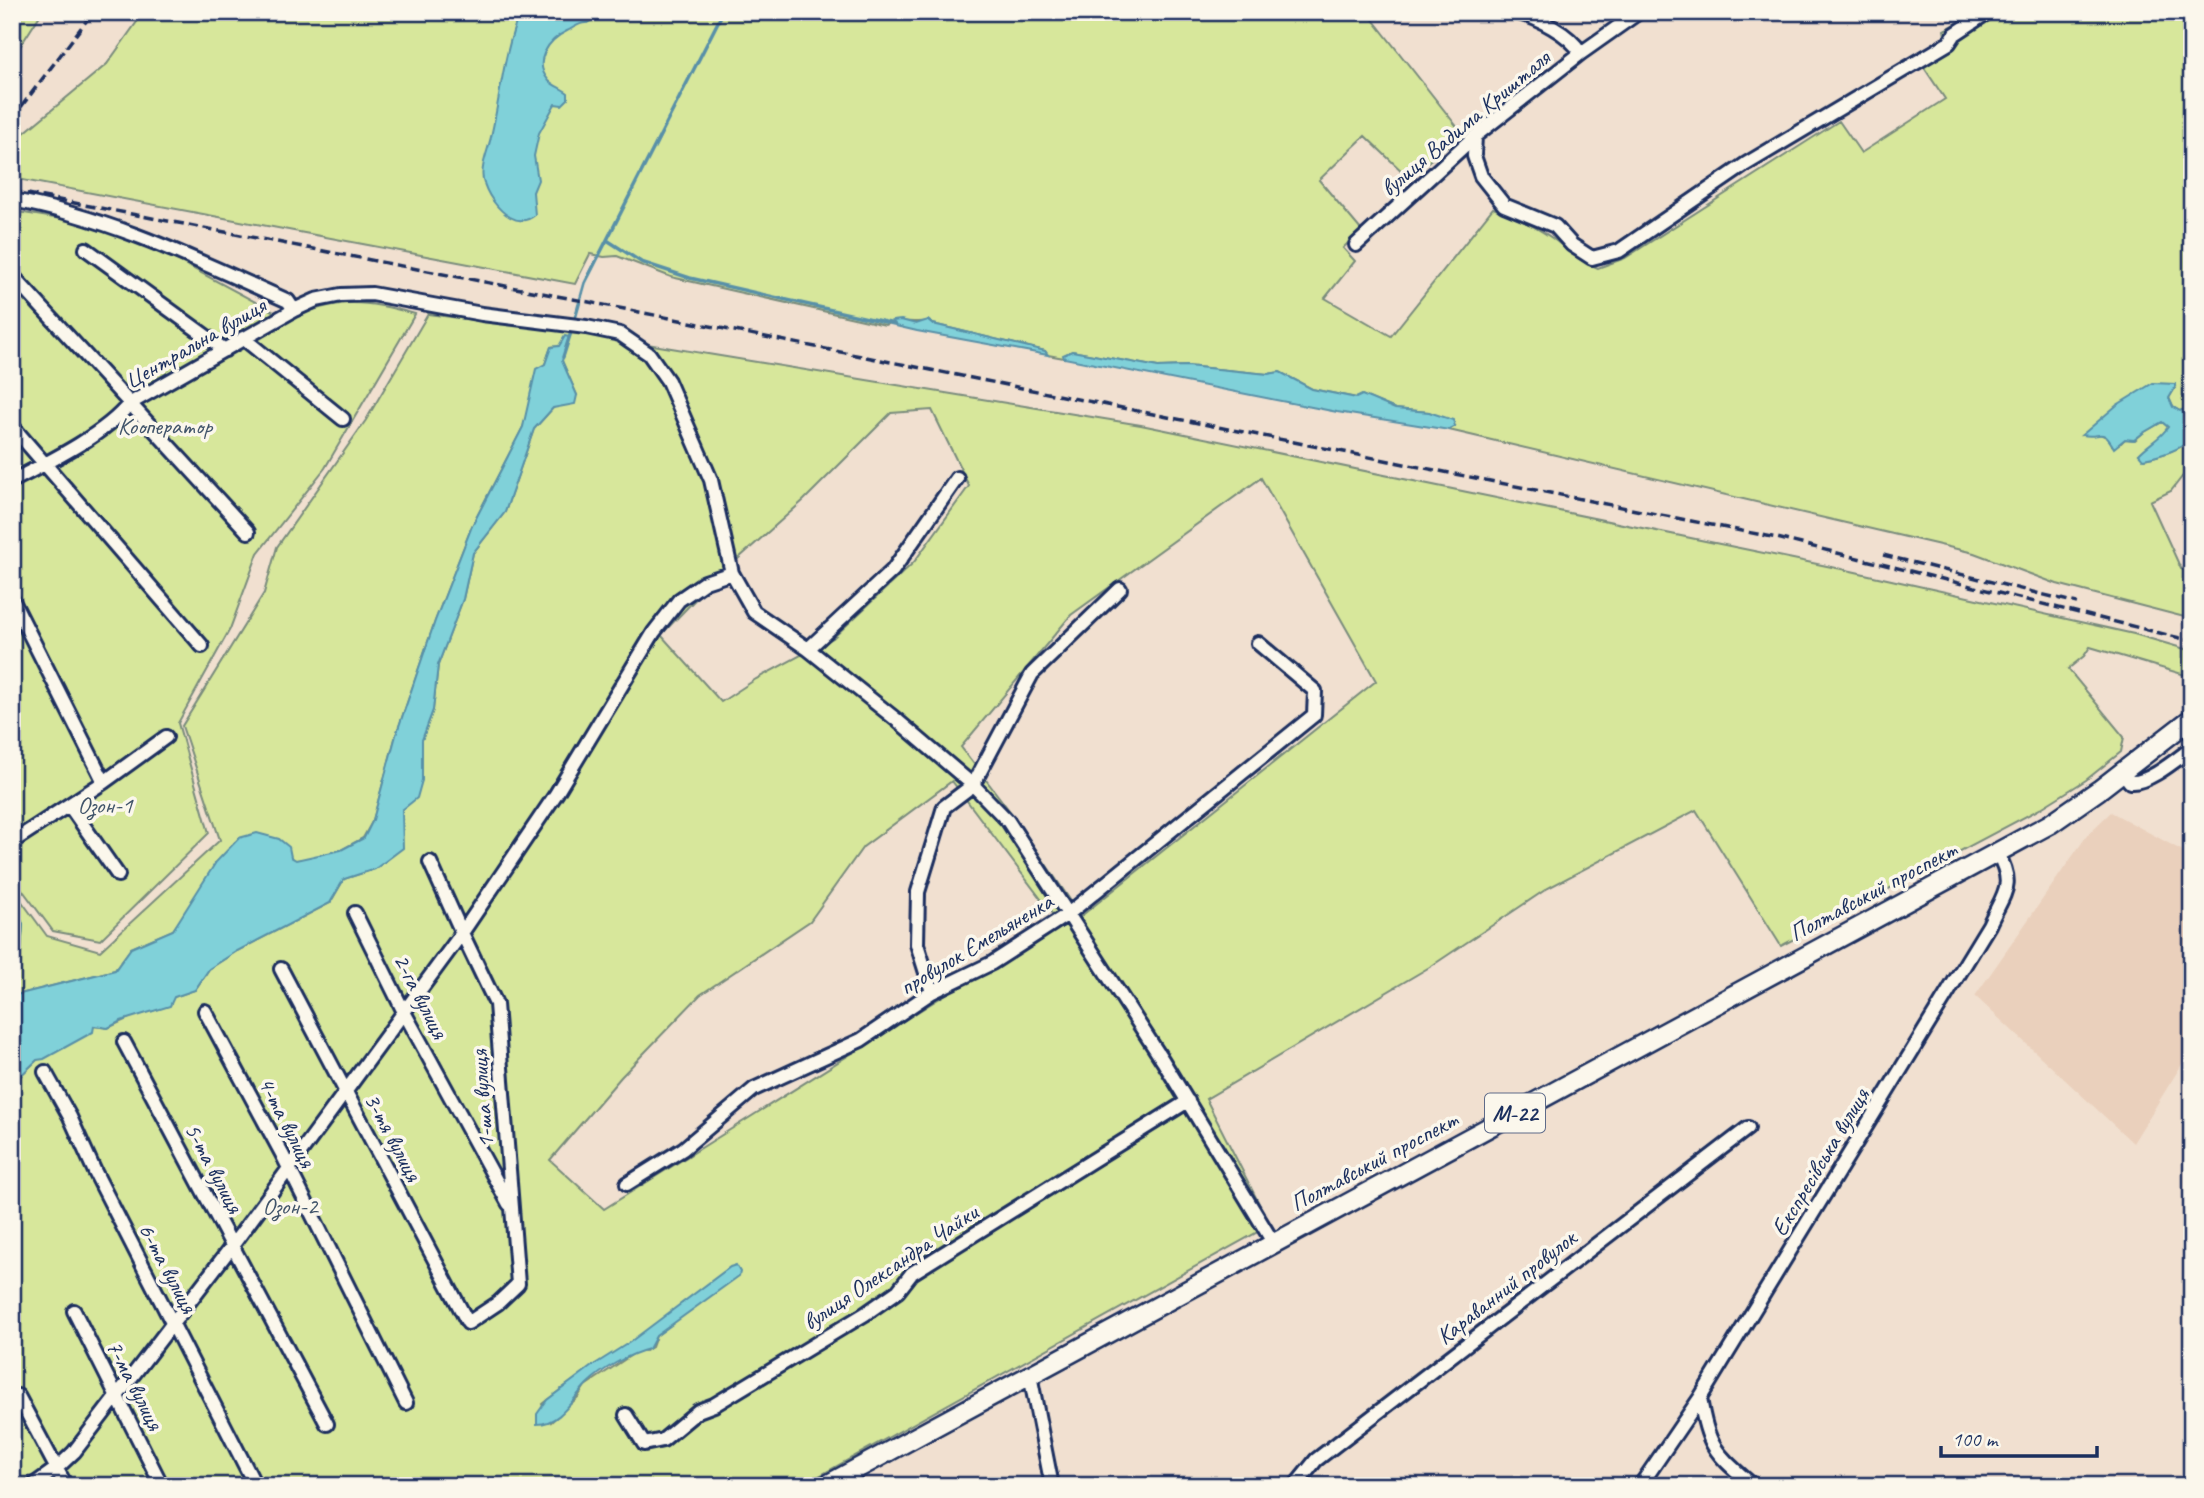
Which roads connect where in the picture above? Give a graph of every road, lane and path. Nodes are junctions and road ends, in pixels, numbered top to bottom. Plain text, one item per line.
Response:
1 (1516, 12) edge
2 (1639, 12) edge
3 (1988, 12) edge
4 (1581, 53) junction
5 (1475, 136) junction
6 (12, 200) edge
7 (1356, 245) dead end
8 (86, 250) dead end
9 (12, 275) edge
10 (294, 310) junction
11 (243, 338) junction
12 (225, 350) junction
13 (129, 404) junction
14 (343, 419) dead end
15 (12, 426) edge
16 (46, 463) junction
17 (957, 478) dead end
18 (12, 481) edge
19 (248, 532) dead end
20 (732, 573) junction
21 (1120, 589) dead end
22 (12, 599) edge
23 (1258, 643) dead end
24 (202, 646) dead end
25 (808, 649) junction
26 (2192, 718) edge
27 (166, 737) dead end
28 (2192, 748) edge
29 (2122, 772) junction
30 (104, 782) junction
31 (973, 785) junction
32 (69, 805) junction
33 (12, 842) edge
34 (1997, 852) junction
35 (430, 862) dead end
36 (118, 875) dead end
37 (355, 913) dead end
38 (1068, 914) junction
39 (461, 933) junction
40 (281, 969) dead end
41 (932, 992) junction
42 (205, 1010) dead end
43 (404, 1012) junction
44 (124, 1042) dead end
45 (44, 1072) dead end
46 (345, 1091) junction
47 (1188, 1101) junction
48 (1748, 1128) dead end
49 (288, 1169) junction
50 (626, 1184) dead end
51 (512, 1208) junction
52 (1274, 1244) junction
53 (232, 1246) junction
54 (74, 1311) dead end
55 (173, 1322) junction
56 (468, 1323) joint
57 (1030, 1375) junction
58 (117, 1394) junction
59 (18, 1396) dead end
60 (1700, 1398) junction
61 (406, 1404) dead end
62 (626, 1415) dead end
63 (327, 1424) dead end
64 (57, 1468) junction
65 (158, 1478) dead end
66 (254, 1483) dead end
67 (32, 1486) edge
68 (66, 1486) edge
69 (825, 1486) edge
70 (1052, 1486) edge
71 (1296, 1486) edge
72 (1640, 1486) edge
73 (1753, 1486) edge

1 - 4 street
2 - 4 street, вулиця Вадима Кришталя
3 - 5 street
4 - 5 street, вулиця Вадима Кришталя
5 - 7 street, вулиця Вадима Кришталя
6 - 10 street
8 - 12 street
9 - 13 street
10 - 11 street, Центральна вулиця
10 - 20 street, Центральна вулиця
11 - 12 street, Центральна вулиця
11 - 14 street
12 - 13 street, Центральна вулиця
13 - 16 street, Центральна вулиця
13 - 19 street
15 - 16 street
16 - 18 street, Центральна вулиця
16 - 24 street
17 - 25 street
20 - 25 street, Центральна вулиця
20 - 39 street
21 - 31 street
22 - 30 street
23 - 38 street, провулок Ємельяненка
25 - 31 street, Центральна вулиця
26 - 29 highway, Полтавський проспект / М-22
27 - 30 street
28 - 29 street
29 - 34 highway, Полтавський проспект / М-22
30 - 32 street
31 - 38 street, Центральна вулиця
31 - 41 street
32 - 33 street
32 - 36 street
34 - 52 highway, Полтавський проспект / М-22
34 - 60 street, Експресівська вулиця
35 - 39 street, 1-ша вулиця
37 - 43 street, 2-га вулиця
38 - 41 street, провулок Ємельяненка
38 - 47 street, Центральна вулиця
39 - 43 street
39 - 51 street, 1-ша вулиця
40 - 46 street, 3-тя вулиця
41 - 50 street, провулок Ємельяненка
42 - 49 street, 4-та вулиця
43 - 46 street
43 - 51 street, 2-га вулиця
44 - 53 street, 5-та вулиця
45 - 55 street, 6-та вулиця
46 - 49 street
46 - 56 street, 3-тя вулиця
47 - 52 street, Центральна вулиця
47 - 62 street, вулиця Олександра Чайки
48 - 71 street, Караванний провулок
49 - 53 street
49 - 61 street, 4-та вулиця
51 - 56 street, 1-ша вулиця
52 - 57 highway, Полтавський проспект / М-22
53 - 55 street
53 - 63 street, 5-та вулиця
54 - 58 street, 7-ма вулиця
55 - 58 street
55 - 66 street, 6-та вулиця
57 - 69 highway, Полтавський проспект / М-22
57 - 70 street
58 - 64 street
58 - 65 street, 7-ма вулиця
59 - 64 street
60 - 72 street, Експресівська вулиця
60 - 73 street
64 - 67 street
64 - 68 street

